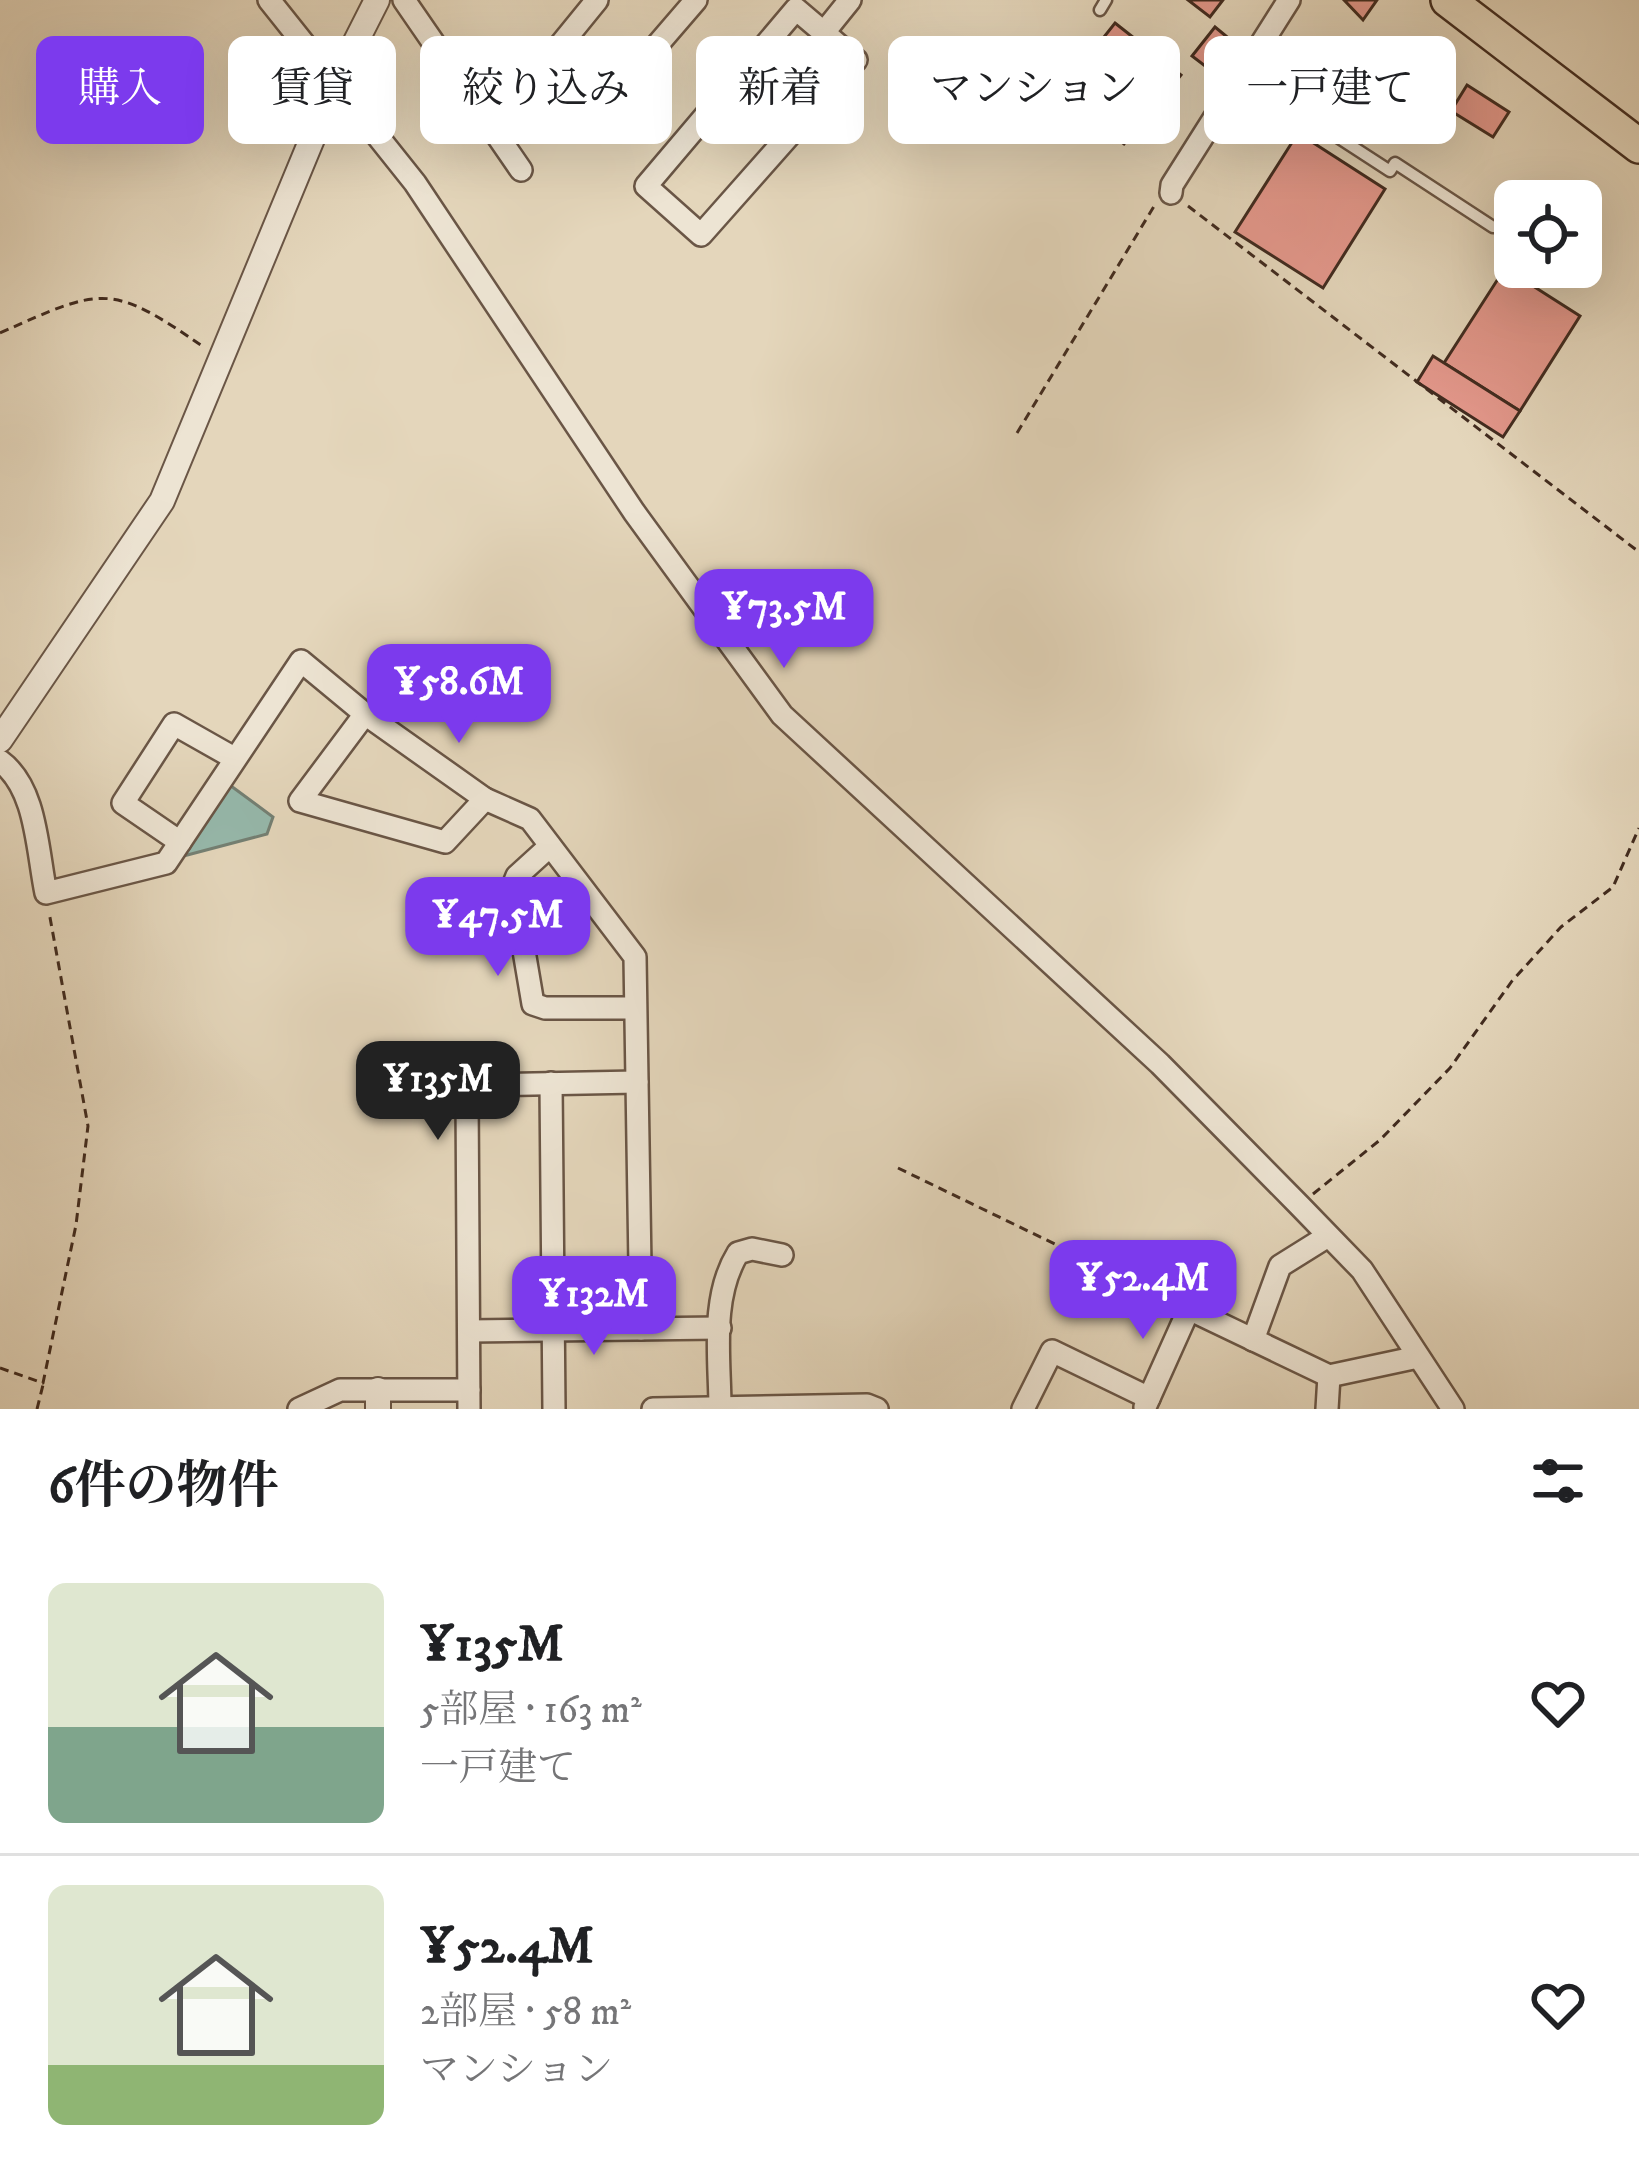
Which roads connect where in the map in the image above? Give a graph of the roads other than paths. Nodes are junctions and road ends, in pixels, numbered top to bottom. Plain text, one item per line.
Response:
1 (269, 0) edge
2 (376, 0) edge
3 (404, 0) edge
4 (597, 0) edge
5 (696, 0) edge
6 (850, 0) edge
7 (1289, 0) edge
8 (1448, 0) edge
9 (826, 31) junction
10 (296, 36) edge
11 (358, 36) edge
12 (1266, 36) edge
13 (1204, 134) edge
14 (310, 144) edge
15 (385, 144) edge
16 (1348, 144) edge
17 (1639, 146) edge
18 (521, 170) dead end
19 (1172, 193) road end
20 (1493, 227) dead end
21 (364, 714) junction
22 (0, 740) edge
23 (234, 758) junction
24 (0, 760) edge
25 (485, 799) junction
26 (180, 842) junction
27 (550, 846) junction
28 (635, 1008) junction
29 (637, 1082) junction
30 (551, 1083) junction
31 (1328, 1236) junction
32 (782, 1255) dead end
33 (1143, 1287) road end
34 (1189, 1310) junction
35 (720, 1328) junction
36 (641, 1329) junction
37 (554, 1330) junction
38 (469, 1331) junction
39 (1253, 1340) junction
40 (1418, 1357) junction
41 (1329, 1376) junction
42 (378, 1400) edge
43 (469, 1400) edge
44 (1146, 1403) edge
45 (803, 1407) edge
46 (720, 1408) edge
47 (299, 1409) edge
48 (554, 1409) edge
49 (653, 1409) edge
50 (877, 1409) edge
51 (1024, 1409) edge
52 (1327, 1409) edge
53 (1453, 1409) edge

1 - 10 street
2 - 11 street
3 - 18 street
4 - 5 street
6 - 9 street
7 - 12 street
8 - 17 main road
9 - 9 street
13 - 19 street
14 - 22 street
15 - 31 street
16 - 20 lane
21 - 23 street
21 - 25 street
21 - 25 street
23 - 26 street
23 - 26 street
24 - 26 street
25 - 27 street
27 - 28 street
27 - 28 street
28 - 29 street
29 - 30 street
29 - 36 street
30 - 37 street
30 - 38 street
31 - 39 street
31 - 40 street
32 - 35 street
33 - 34 street
34 - 39 street
34 - 44 street
35 - 36 street
35 - 46 street
36 - 37 street
37 - 38 street
37 - 48 street
38 - 43 street
39 - 41 street
40 - 41 street
40 - 53 street
41 - 52 street
42 - 43 street
42 - 47 street
44 - 51 street
45 - 46 street
45 - 50 street
46 - 49 street

